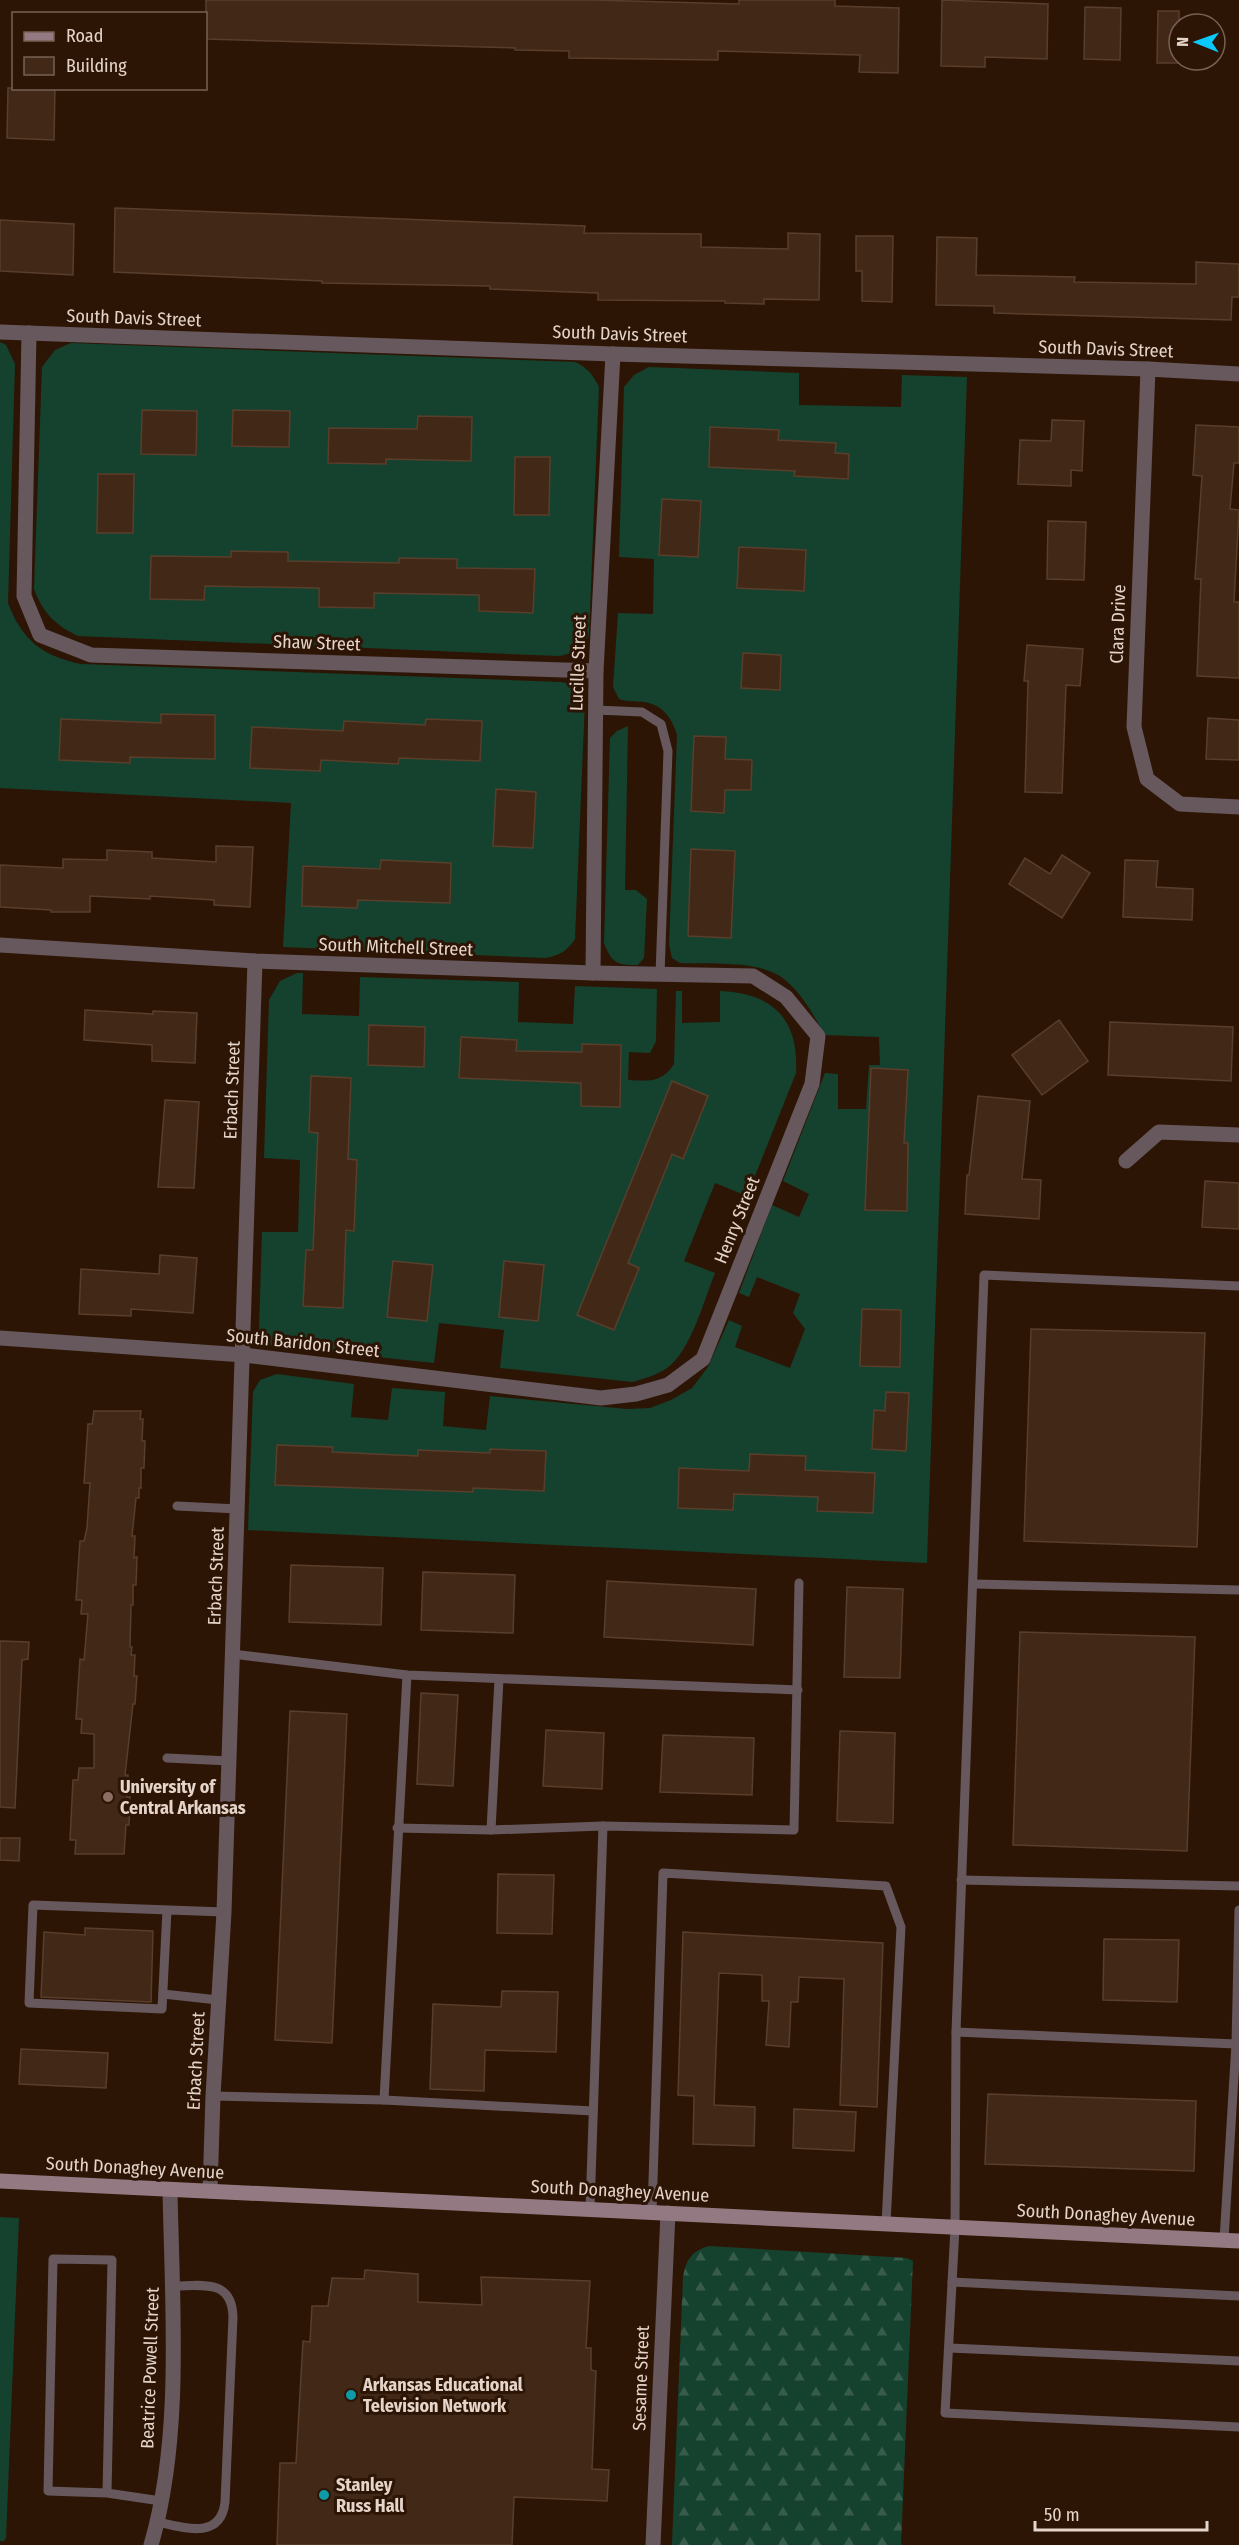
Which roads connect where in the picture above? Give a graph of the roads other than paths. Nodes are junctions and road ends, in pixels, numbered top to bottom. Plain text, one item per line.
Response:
1 (0, 332) edge
2 (29, 333) junction
3 (613, 354) junction
4 (1148, 369) junction
5 (1239, 374) edge
6 (596, 671) junction
7 (596, 710) junction
8 (1239, 807) edge
9 (0, 945) edge
10 (255, 961) junction
11 (593, 974) junction
12 (660, 975) junction
13 (786, 997) joint
14 (1239, 1135) edge
15 (1126, 1161) dead end
16 (1239, 1286) edge
17 (0, 1338) edge
18 (244, 1355) junction
19 (601, 1398) joint
20 (177, 1506) dead end
21 (238, 1509) junction
22 (799, 1583) dead end
23 (974, 1584) junction
24 (1239, 1590) edge
25 (232, 1654) junction
26 (407, 1675) junction
27 (499, 1679) junction
28 (798, 1690) junction
29 (167, 1758) dead end
30 (229, 1761) junction
31 (603, 1826) junction
32 (398, 1828) junction
33 (491, 1830) junction
34 (961, 1880) junction
35 (1239, 1886) edge
36 (167, 1910) junction
37 (1239, 1910) edge
38 (224, 1912) junction
39 (162, 1994) junction
40 (218, 2000) junction
41 (956, 2031) junction
42 (1236, 2044) junction
43 (213, 2096) junction
44 (384, 2100) junction
45 (592, 2111) junction
46 (0, 2181) edge
47 (170, 2190) junction
48 (210, 2191) junction
49 (590, 2209) junction
50 (652, 2212) junction
51 (668, 2213) junction
52 (886, 2224) junction
53 (955, 2228) junction
54 (1232, 2241) edge
55 (952, 2282) junction
56 (172, 2286) junction
57 (1239, 2296) edge
58 (949, 2348) junction
59 (1239, 2361) edge
60 (1239, 2427) edge
61 (107, 2493) junction
62 (161, 2501) junction
63 (158, 2522) junction
64 (152, 2545) edge
65 (653, 2545) edge

1 - 2 street, South Davis Street
2 - 3 street, South Davis Street
2 - 6 street, Shaw Street
3 - 4 street, South Davis Street
3 - 6 street, Lucille Street
4 - 5 street, South Davis Street
4 - 8 street, Clara Drive
6 - 7 street, Lucille Street
7 - 11 street, Lucille Street
7 - 12 lane
9 - 10 street, South Mitchell Street
10 - 11 street, South Mitchell Street
10 - 18 street, Erbach Street
11 - 12 street, South Mitchell Street
12 - 13 street, South Mitchell Street
13 - 19 street, Henry Street
14 - 15 street
16 - 23 lane
17 - 18 street, South Baridon Street
18 - 19 street, South Baridon Street
18 - 21 street, Erbach Street
20 - 21 lane
21 - 25 street, Erbach Street
22 - 28 lane
23 - 24 lane
23 - 34 lane
25 - 26 lane
25 - 30 street, Erbach Street
26 - 27 lane
26 - 32 lane
27 - 28 lane
27 - 33 lane
28 - 31 lane
29 - 30 lane
30 - 38 street, Erbach Street
31 - 33 lane
31 - 45 lane
32 - 33 lane
32 - 44 lane
34 - 35 lane
34 - 41 lane
36 - 38 lane
36 - 39 lane
36 - 39 lane
37 - 42 lane
38 - 40 street, Erbach Street
39 - 40 lane
40 - 43 street, Erbach Street
41 - 42 lane
41 - 53 lane
42 - 54 lane
43 - 44 lane
43 - 48 street, Erbach Street
44 - 45 lane
45 - 49 lane
46 - 47 street, South Donaghey Avenue
47 - 48 street, South Donaghey Avenue
47 - 56 street, Beatrice Powell Street
48 - 49 street, South Donaghey Avenue
49 - 50 street, South Donaghey Avenue
50 - 51 street, South Donaghey Avenue
50 - 52 lane
51 - 52 street, South Donaghey Avenue
51 - 65 street, Sesame Street
52 - 53 street, South Donaghey Avenue
53 - 54 street, South Donaghey Avenue
53 - 55 lane
55 - 57 lane
55 - 58 lane
56 - 62 street, Beatrice Powell Street
56 - 63 lane
58 - 59 lane
58 - 60 lane
61 - 61 lane
61 - 62 lane
62 - 63 street, Beatrice Powell Street
63 - 64 street, Beatrice Powell Street

